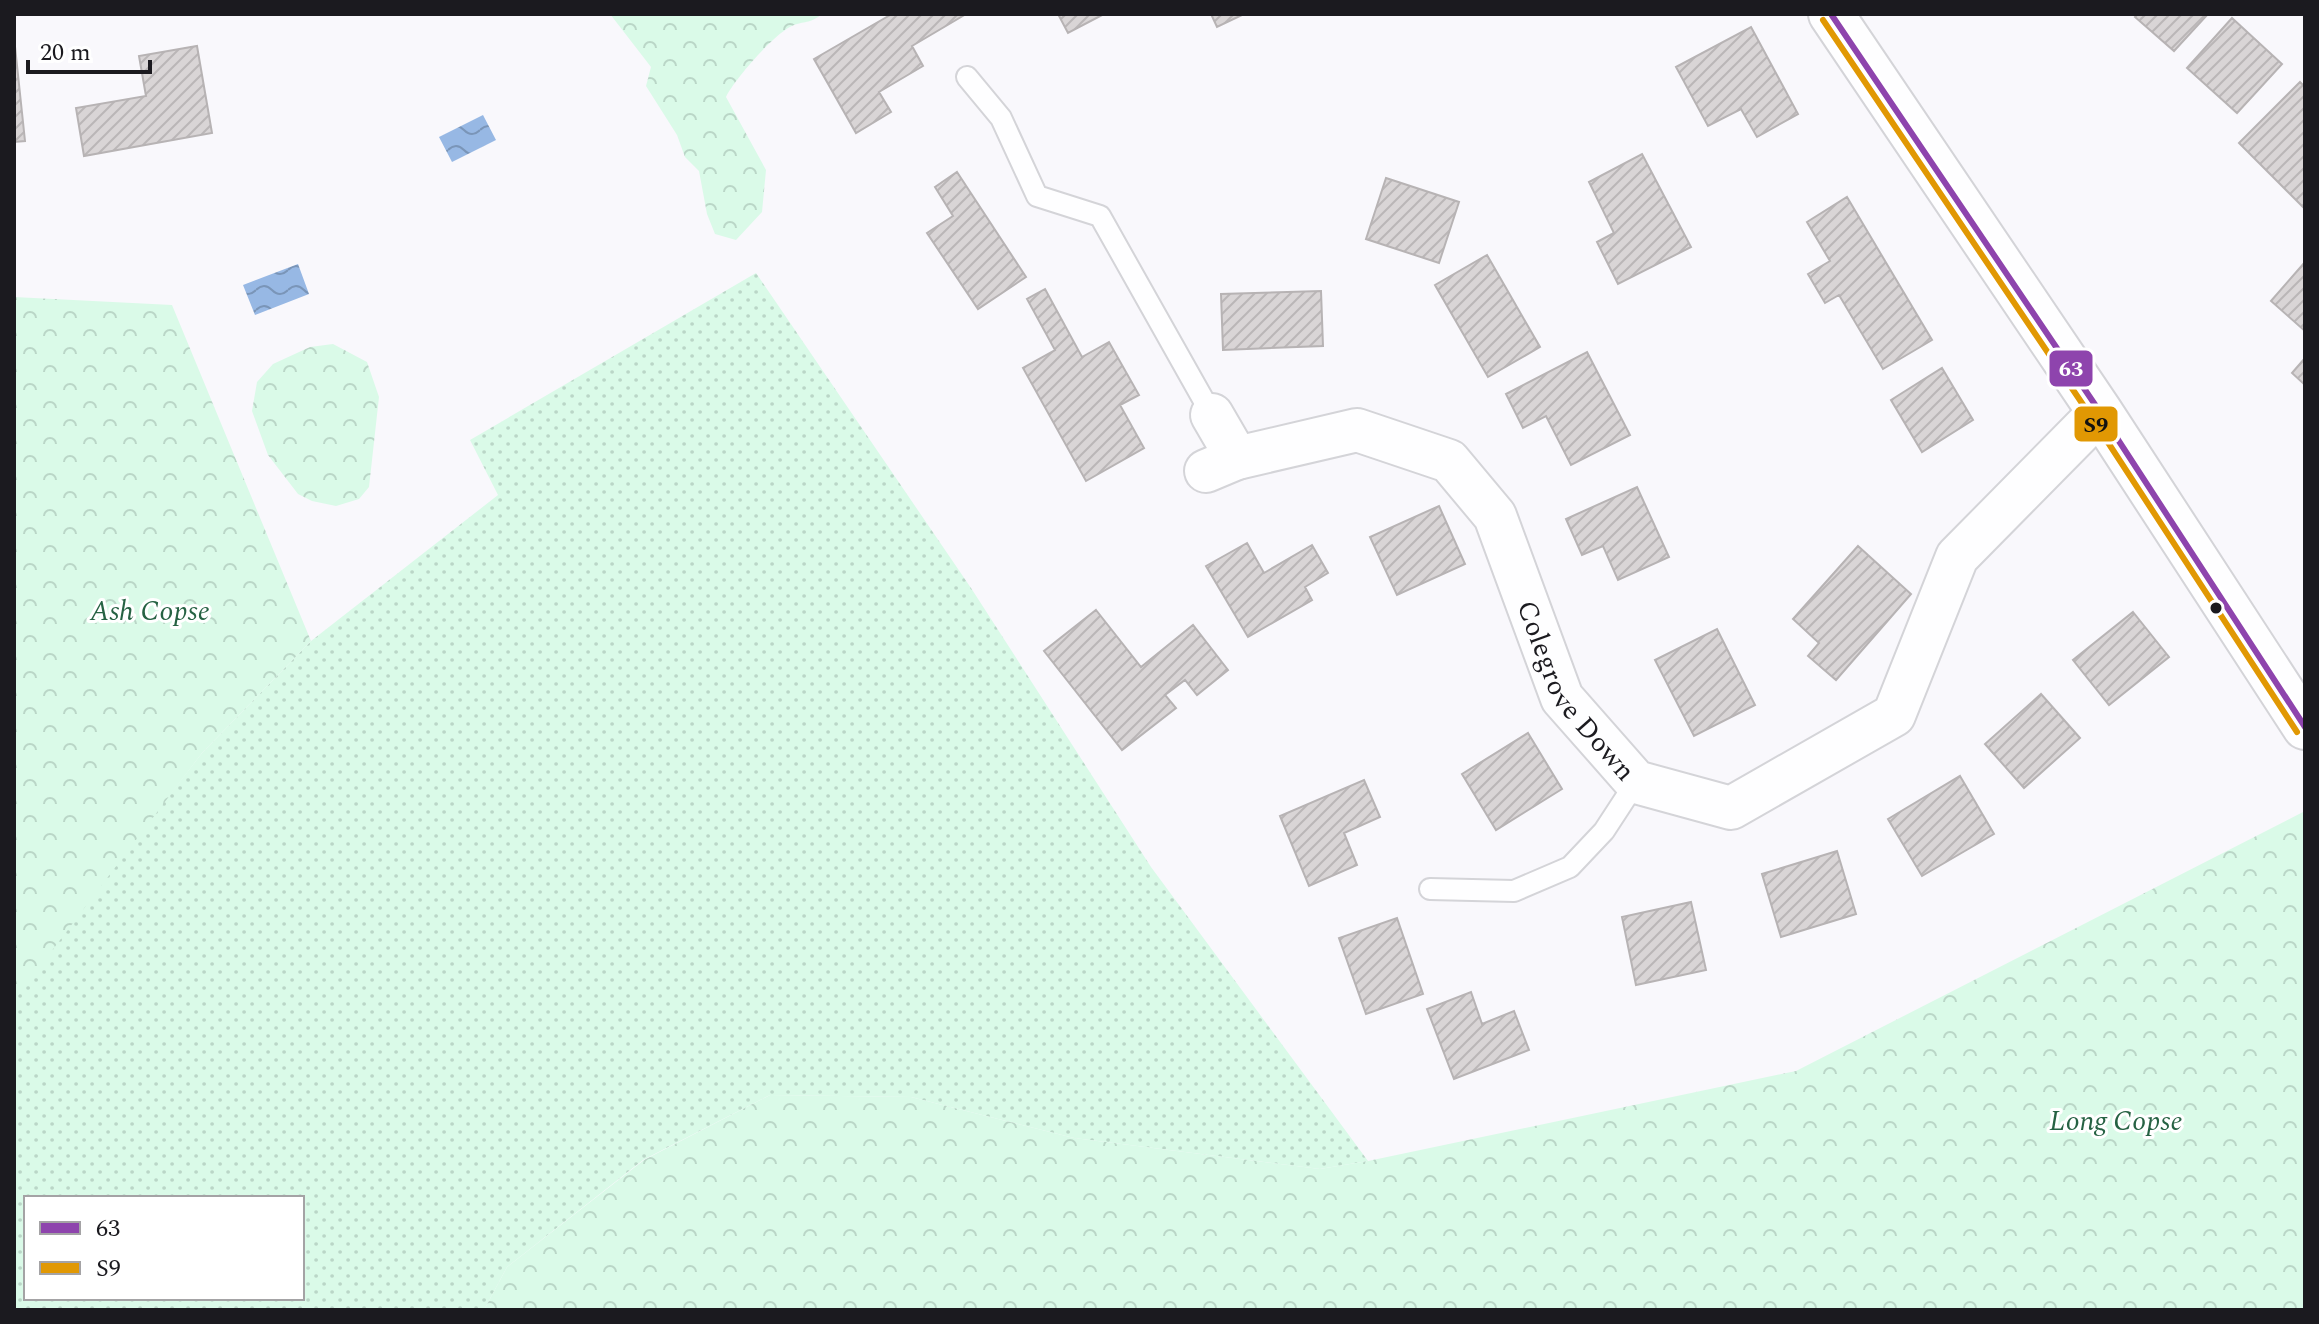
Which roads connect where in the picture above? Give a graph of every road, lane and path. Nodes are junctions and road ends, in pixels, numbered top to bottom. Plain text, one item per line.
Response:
1 (1831, 14) edge
2 (967, 77) dead end
3 (2100, 412) junction
4 (1212, 415) joint
5 (2305, 727) edge
6 (1636, 782) junction
7 (1430, 889) dead end

1 - 3 street
2 - 4 lane
3 - 5 street
3 - 6 street, Colegrove Down
4 - 6 street, Colegrove Down
6 - 7 lane

